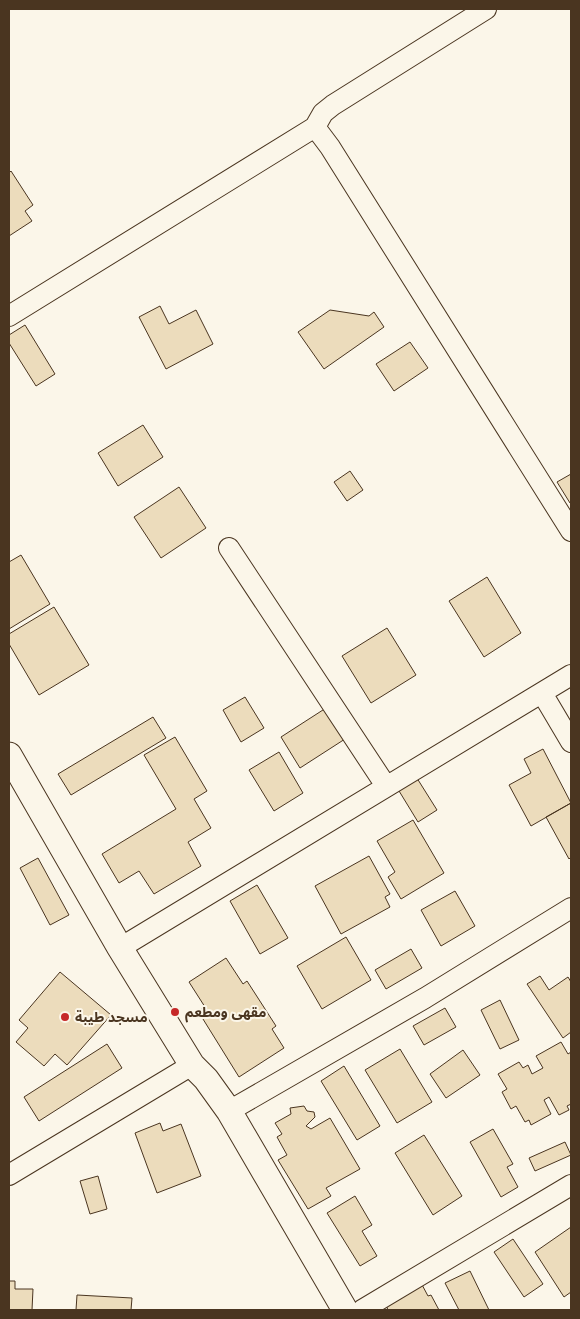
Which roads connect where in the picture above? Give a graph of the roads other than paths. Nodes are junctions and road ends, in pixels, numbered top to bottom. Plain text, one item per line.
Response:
1 (486, 9) edge
2 (315, 127) junction
3 (9, 316) edge
4 (571, 531) edge
5 (229, 548) dead end
6 (571, 675) edge
7 (542, 693) junction
8 (571, 742) edge
9 (9, 755) edge
10 (386, 786) junction
11 (571, 908) edge
12 (120, 948) junction
13 (192, 1065) junction
14 (228, 1111) junction
15 (9, 1175) edge
16 (571, 1185) edge
17 (345, 1310) edge
18 (362, 1310) edge

1 - 2 street
2 - 3 street
2 - 4 street
5 - 10 street
6 - 7 street
7 - 8 street
7 - 10 street
9 - 12 street
10 - 12 street
11 - 14 street
12 - 13 street
13 - 14 street
13 - 15 street
14 - 17 street
16 - 18 street

